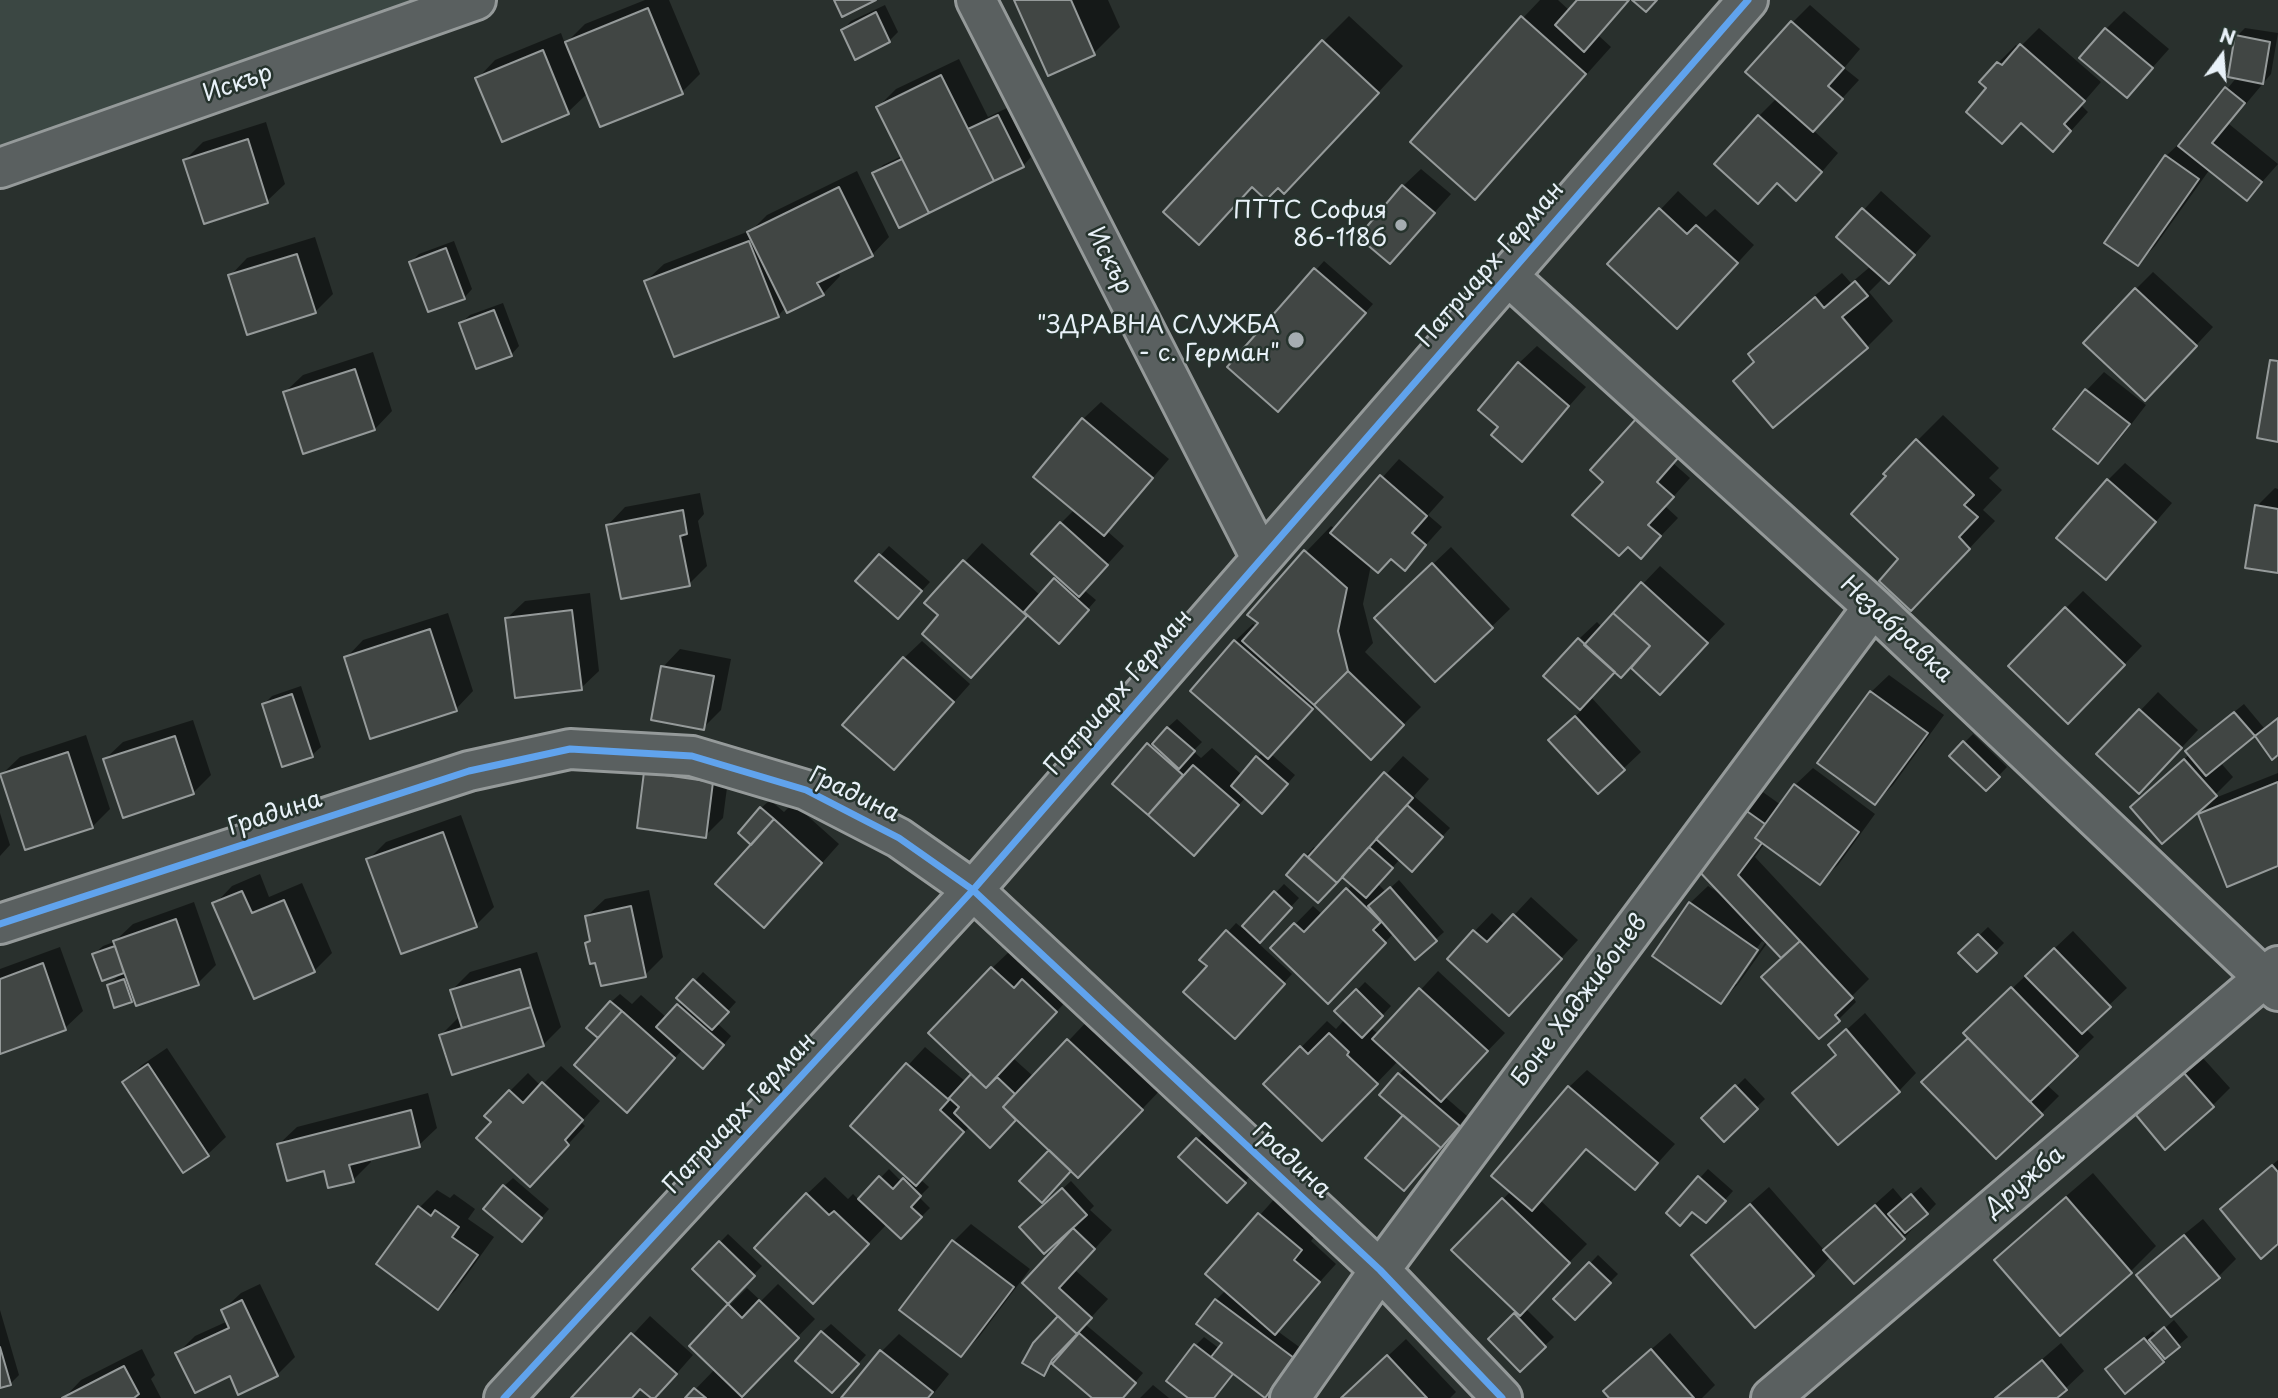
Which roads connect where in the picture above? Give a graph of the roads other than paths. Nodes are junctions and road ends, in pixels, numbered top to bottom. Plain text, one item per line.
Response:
1 (476, 0) edge
2 (976, 0) edge
3 (1748, 0) edge
4 (0, 168) edge
5 (1508, 276) junction
6 (1261, 558) junction
7 (1873, 607) junction
8 (973, 890) junction
9 (0, 924) edge
10 (2273, 978) edge
11 (1380, 1270) junction
12 (504, 1398) edge
13 (1290, 1398) edge
14 (1502, 1398) edge
15 (1771, 1398) edge

1 - 4 street, Искър
2 - 6 street, Искър
3 - 5 street, Патриарх Герман
5 - 6 street, Патриарх Герман
5 - 7 street, Незабравка
6 - 8 street, Патриарх Герман
7 - 10 street, Незабравка
7 - 11 street, Боне Хаджибонев
8 - 9 street, Градина
8 - 11 street, Градина
8 - 12 street, Патриарх Герман
10 - 15 street, Дружба
11 - 13 street, Боне Хаджибонев
11 - 14 street, Градина

